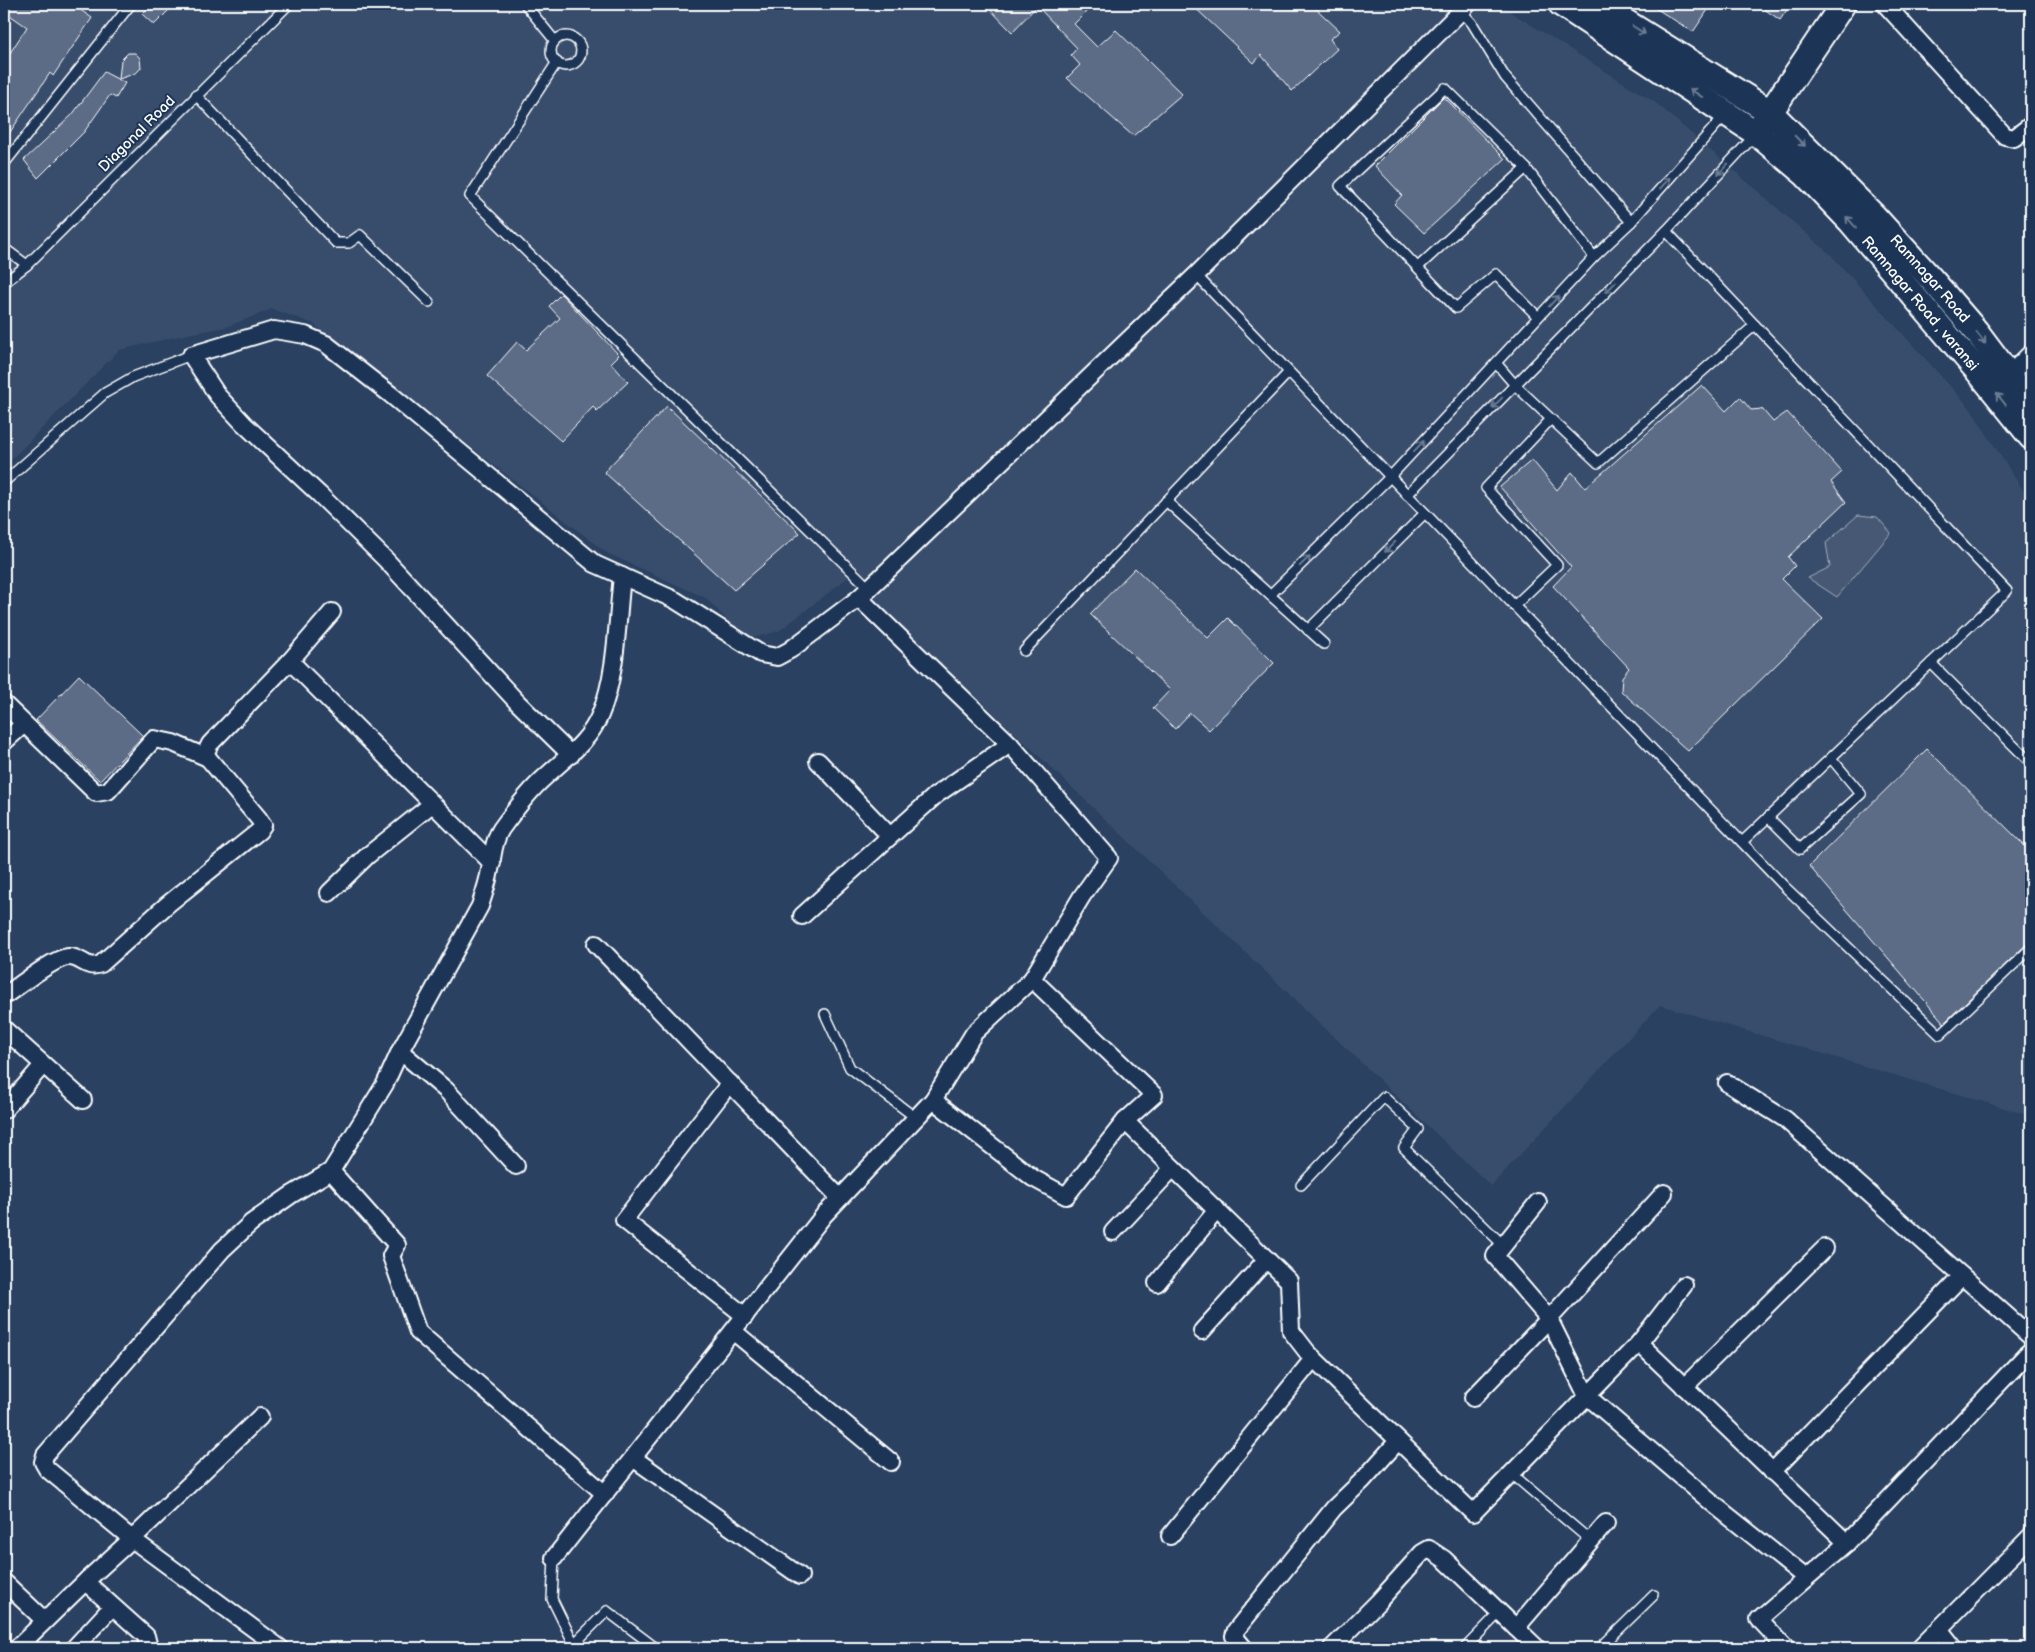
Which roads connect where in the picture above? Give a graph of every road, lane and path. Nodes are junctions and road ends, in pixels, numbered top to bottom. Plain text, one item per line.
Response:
1 (131, 4) edge
2 (290, 4) edge
3 (525, 4) edge
4 (1561, 4) edge
5 (1843, 4) edge
6 (1885, 4) edge
7 (1462, 6) edge
8 (1613, 8) edge
9 (555, 41) junction
10 (557, 62) junction
11 (196, 96) junction
12 (1770, 112) junction
13 (1727, 113) junction
14 (2031, 125) edge
15 (1756, 134) junction
16 (4, 164) edge
17 (1812, 167) junction
18 (1526, 168) junction
19 (1631, 222) junction
20 (1666, 231) junction
21 (4, 248) edge
22 (1594, 257) junction
23 (27, 265) junction
24 (1418, 268) junction
25 (1196, 275) junction
26 (4, 283) edge
27 (430, 302) dead end
28 (1538, 318) junction
29 (1755, 325) junction
30 (2031, 353) edge
31 (191, 355) junction
32 (1496, 363) junction
33 (1289, 372) junction
34 (2010, 374) junction
35 (1515, 385) junction
36 (2031, 404) edge
37 (1551, 419) junction
38 (2031, 437) edge
39 (1390, 477) junction
40 (4, 482) edge
41 (1407, 495) junction
42 (1166, 501) junction
43 (1425, 513) junction
44 (622, 576) junction
45 (864, 593) junction
46 (1270, 595) junction
47 (1514, 606) junction
48 (332, 612) dead end
49 (1308, 630) junction
50 (1324, 644) dead end
51 (1024, 651) dead end
52 (290, 661) junction
53 (1931, 663) junction
54 (4, 704) edge
55 (24, 724) junction
56 (4, 742) edge
57 (1010, 744) junction
58 (571, 755) junction
59 (208, 758) junction
60 (1831, 758) junction
61 (818, 761) dead end
62 (2031, 764) edge
63 (432, 804) junction
64 (1768, 817) junction
65 (889, 835) junction
66 (1742, 842) junction
67 (492, 863) junction
68 (329, 893) dead end
69 (802, 916) dead end
70 (596, 944) dead end
71 (2031, 948) edge
72 (1032, 979) junction
73 (4, 996) edge
74 (825, 1014) dead end
75 (4, 1029) edge
76 (400, 1052) junction
77 (43, 1065) junction
78 (730, 1083) junction
79 (1727, 1083) dead end
80 (83, 1100) dead end
81 (933, 1100) junction
82 (4, 1110) edge
83 (916, 1118) junction
84 (1125, 1121) junction
85 (516, 1166) dead end
86 (1173, 1168) junction
87 (332, 1171) junction
88 (1301, 1185) dead end
89 (1664, 1192) dead end
90 (840, 1198) junction
91 (1538, 1202) dead end
92 (1217, 1210) junction
93 (1113, 1232) dead end
94 (1504, 1246) junction
95 (1825, 1248) dead end
96 (1267, 1259) junction
97 (1962, 1276) junction
98 (1157, 1283) dead end
99 (1684, 1285) dead end
100 (745, 1316) junction
101 (1549, 1319) junction
102 (733, 1331) junction
103 (1202, 1331) dead end
104 (2031, 1337) edge
105 (1639, 1343) junction
106 (2031, 1350) edge
107 (1313, 1358) junction
108 (1684, 1387) junction
109 (1587, 1396) junction
110 (1473, 1398) dead end
111 (260, 1417) dead end
112 (1398, 1440) junction
113 (633, 1458) junction
114 (892, 1462) dead end
115 (1772, 1472) junction
116 (1512, 1474) junction
117 (605, 1494) junction
118 (1606, 1523) dead end
119 (1170, 1536) dead end
120 (2031, 1536) edge
121 (132, 1539) junction
122 (1591, 1541) junction
123 (1847, 1544) junction
124 (554, 1558) joint
125 (800, 1576) dead end
126 (1806, 1578) junction
127 (88, 1579) junction
128 (5, 1585) edge
129 (1654, 1594) dead end
130 (112, 1607) junction
131 (1500, 1612) junction
132 (44, 1620) junction
133 (1516, 1628) junction
134 (1940, 1630) junction
135 (573, 1646) edge
136 (17, 1648) edge
137 (74, 1648) edge
138 (145, 1648) edge
139 (280, 1648) edge
140 (656, 1648) edge
141 (1244, 1648) edge
142 (1332, 1648) edge
143 (1465, 1648) edge
144 (1537, 1648) edge
145 (1600, 1648) edge
146 (1786, 1648) edge
147 (1920, 1648) edge
148 (1954, 1648) edge

1 - 16 lane
2 - 11 lane, Diagonal Road
3 - 9 lane
13 -> 4 main road, Ramnagar Road
5 - 12 main road
6 - 14 street
7 - 19 lane
7 - 25 street
8 -> 12 main road
9 - 10 lane
9 - 10 lane
10 - 45 lane
11 - 23 lane, Diagonal Road
11 - 27 lane
12 - 15 main road
12 -> 17 main road
13 - 15 main road, Ramnagar Road
19 -> 13 lane
15 - 17 main road, Ramnagar Road
15 -> 20 lane
17 -> 34 main road, Ramnagar Road
38 -> 17 main road, Ramnagar Road , varansi
18 - 22 lane
18 - 24 lane
18 - 24 lane
19 - 22 lane
20 - 29 lane
20 -> 35 lane
21 - 23 lane
28 -> 22 lane
23 - 26 lane, Diagonal Road
24 - 28 lane
25 - 33 lane
25 - 45 street
28 - 32 lane
29 - 37 lane
29 - 53 lane
30 - 34 street
31 - 40 lane
31 - 44 street
31 - 58 street
32 - 35 lane
39 -> 32 lane
33 - 39 lane
33 - 42 lane
34 - 36 main road, Ramnagar Road
35 - 37 lane
35 -> 41 lane
37 - 47 lane
39 - 41 lane
46 -> 39 lane
41 - 43 lane
42 - 46 lane
42 - 51 lane
43 - 47 lane
43 -> 49 lane
44 - 45 street
44 - 58 street
45 - 57 street
46 - 49 lane
47 - 66 lane
48 - 52 street
49 - 50 lane
52 - 59 street
52 - 63 street
53 - 60 lane
53 - 62 lane
54 - 55 street
55 - 56 street
55 - 59 street
57 - 65 street
57 - 72 street
58 - 67 street
59 - 73 street
60 - 64 lane
60 - 64 lane
61 - 65 street
63 - 67 street
63 - 68 street
64 - 66 lane
65 - 69 street
66 - 71 lane
67 - 76 street
70 - 78 street
72 - 81 street
72 - 84 street
74 - 83 lane
75 - 77 street
76 - 85 street
76 - 87 street
77 - 80 street
77 - 82 street
78 - 90 street
78 - 100 street
79 - 97 street
81 - 83 street
81 - 84 street
83 - 90 street
84 - 86 street
86 - 92 street
86 - 93 street
87 - 117 street
87 - 121 street
88 - 94 lane
89 - 101 street
90 - 100 street
91 - 94 street
92 - 96 street
92 - 98 street
94 - 101 street
95 - 108 street
96 - 103 street
96 - 107 street
97 - 104 street
97 - 115 street
99 - 105 street
100 - 102 street
101 - 109 street
101 - 110 street
102 - 113 street
102 - 114 street
105 - 108 street
105 - 109 street
106 - 123 street
107 - 112 street
107 - 119 street
108 - 115 street
109 - 116 street
109 - 126 street
111 - 121 street
112 - 116 street
112 - 141 street
113 - 117 street
113 - 125 street
115 - 123 street
116 - 122 lane
117 - 124 street
118 - 122 street
120 - 134 street
121 - 127 street
121 - 139 street
122 - 133 street
123 - 126 street
124 - 135 lane
126 - 146 street
127 - 130 street
127 - 132 street
128 - 132 street
129 - 145 lane
130 - 137 street
130 - 138 street
131 - 133 street
131 - 142 street
131 - 143 lane
132 - 136 street
133 - 144 street
134 - 147 street
134 - 148 street
135 - 140 lane

